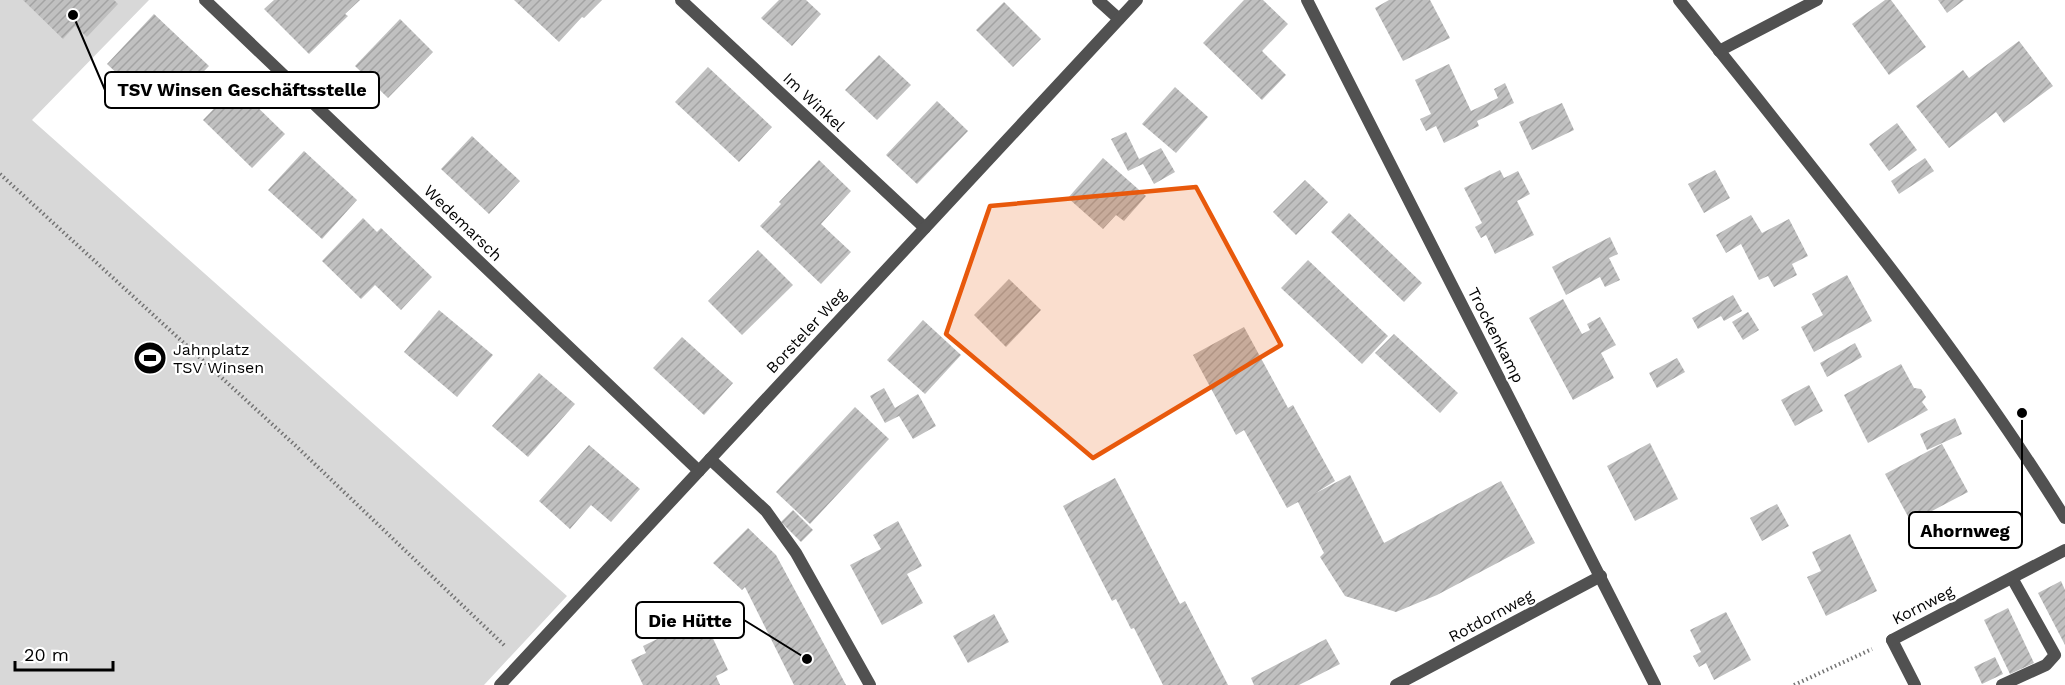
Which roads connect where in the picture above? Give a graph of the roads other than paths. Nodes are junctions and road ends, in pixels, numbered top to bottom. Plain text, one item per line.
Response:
1 (205, 0) edge
2 (681, 0) edge
3 (1098, 0) edge
4 (1137, 0) edge
5 (1307, 0) edge
6 (1679, 0) edge
7 (1817, 0) edge
8 (1119, 19) junction
9 (1719, 51) junction
10 (925, 228) junction
11 (711, 459) junction
12 (699, 471) junction
13 (2065, 519) edge
14 (2065, 550) edge
15 (1601, 576) junction
16 (2012, 578) junction
17 (500, 685) edge
18 (870, 685) edge
19 (1396, 685) edge
20 (1655, 685) edge
21 (1915, 685) edge
22 (2002, 685) edge

1 - 12 street, Wedemarsch
2 - 10 street, Im Winkel
3 - 8 street
4 - 8 street, Borsteler Weg
5 - 15 street, Trockenkamp
6 - 9 street
7 - 9 street
8 - 10 street, Borsteler Weg
9 - 13 street
10 - 11 street, Borsteler Weg
11 - 12 street, Borsteler Weg
11 - 18 street
12 - 17 street, Borsteler Weg
14 - 16 street, Kornweg
15 - 19 street, Rotdornweg
15 - 20 street, Trockenkamp
16 - 21 street, Kornweg
16 - 22 street

